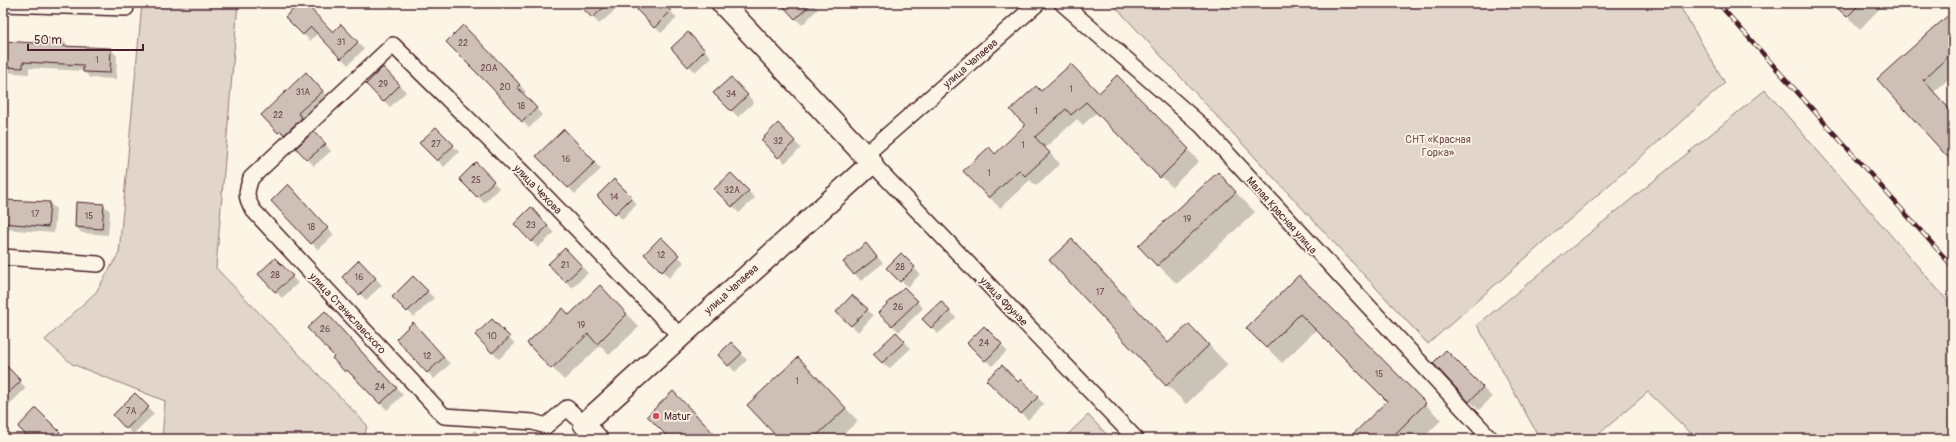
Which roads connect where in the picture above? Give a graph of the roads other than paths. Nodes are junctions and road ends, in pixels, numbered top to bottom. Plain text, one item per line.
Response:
1 (722, 3) edge
2 (1038, 3) edge
3 (1062, 3) edge
4 (3, 4) edge
5 (126, 8) dead end
6 (868, 159) junction
7 (253, 210) joint
8 (3, 257) edge
9 (98, 264) dead end
10 (680, 336) junction
11 (590, 431) edge
12 (1136, 439) edge
13 (1491, 439) edge

1 - 6 street
2 - 6 street, улица Чапаева
3 - 13 street, Малая Красная улица
4 - 5 street
6 - 10 street, улица Чапаева
6 - 12 street, улица Фрунзе
7 - 10 street, улица Чехова
7 - 11 street, улица Станиславского
8 - 9 street
10 - 11 street, улица Чапаева

